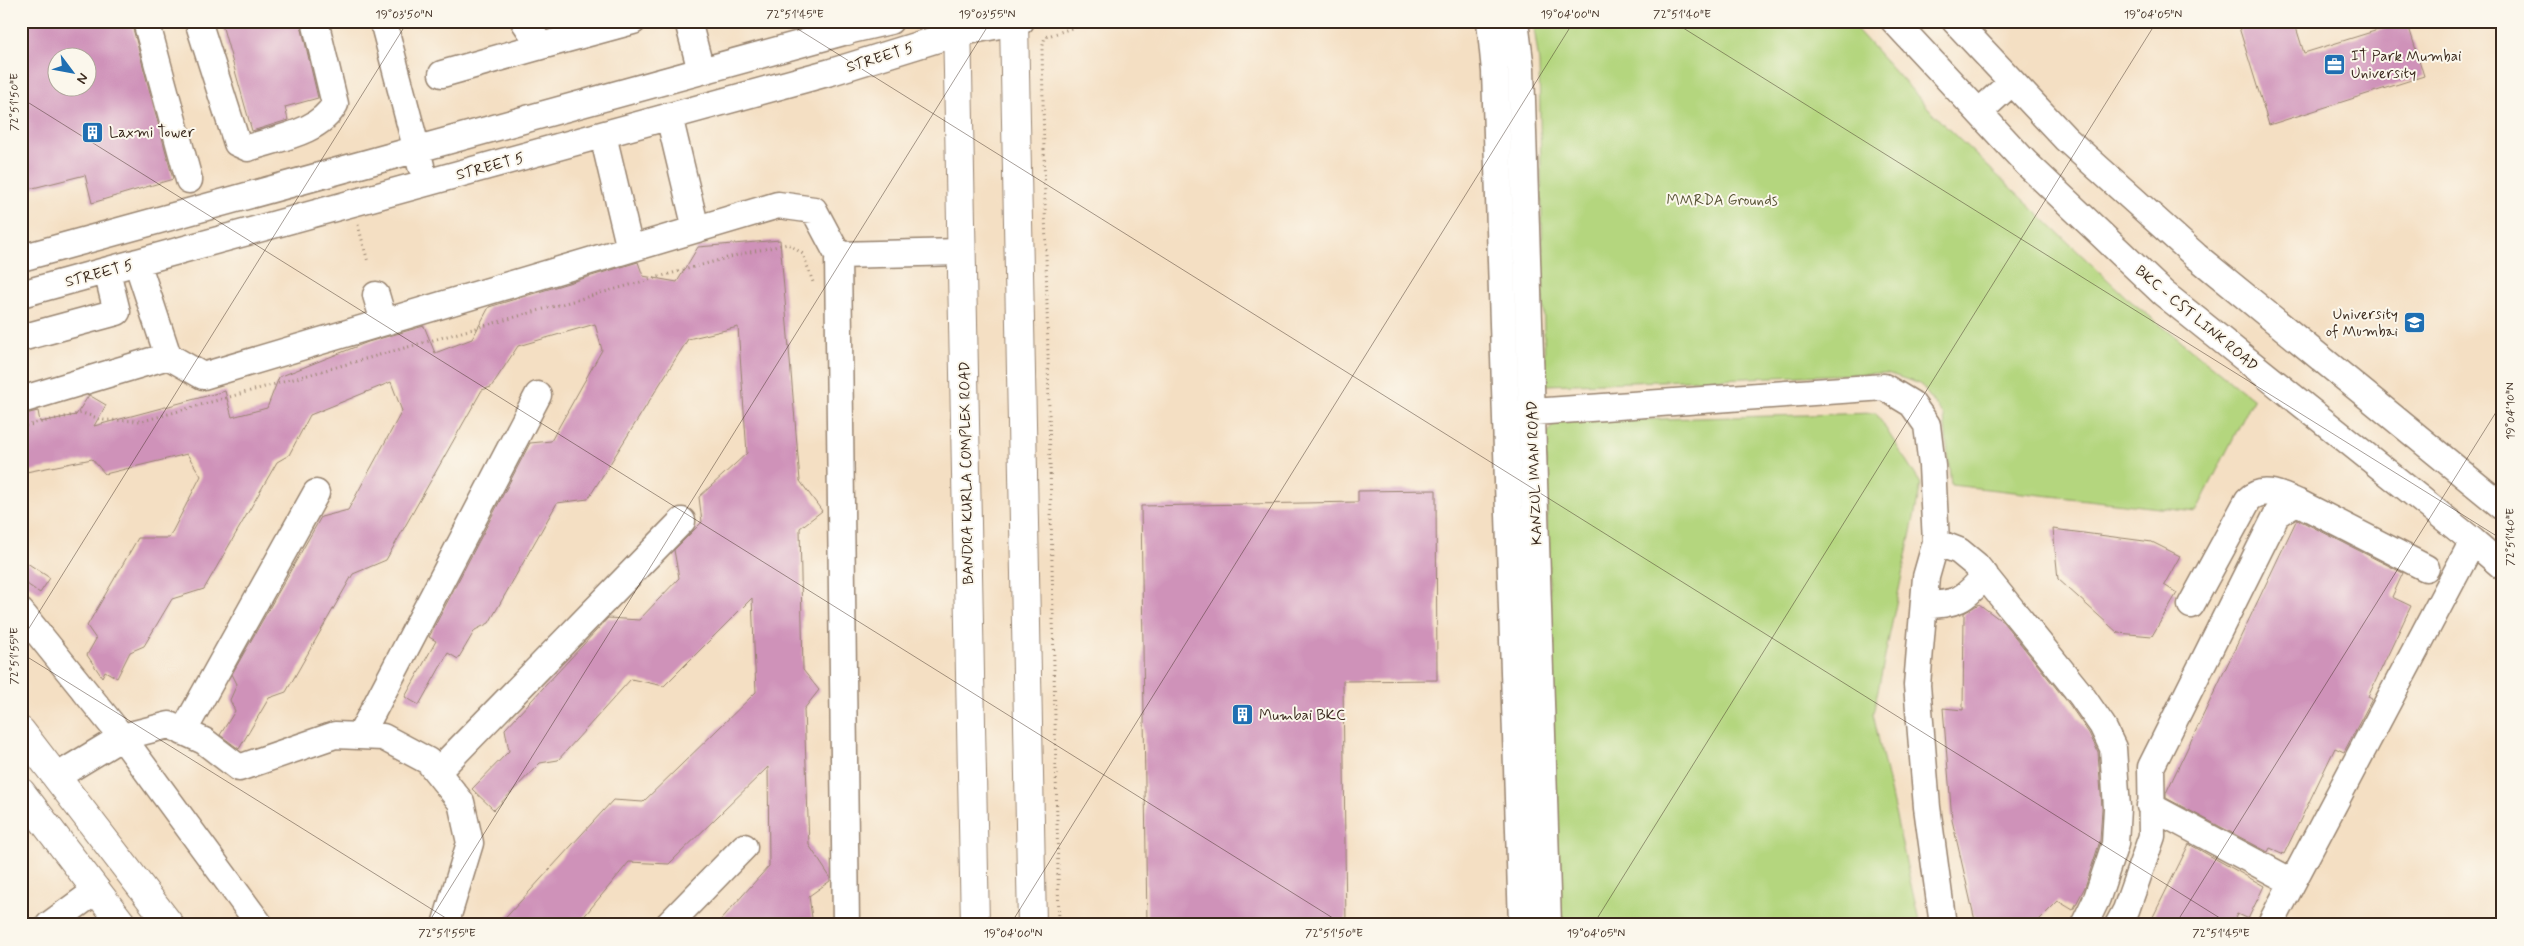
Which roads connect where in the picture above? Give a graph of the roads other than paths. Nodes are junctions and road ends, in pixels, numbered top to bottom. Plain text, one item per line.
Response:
1 (198, 21) edge
2 (315, 21) edge
3 (383, 21) edge
4 (524, 21) edge
5 (633, 21) edge
6 (688, 21) edge
7 (890, 21) edge
8 (1490, 21) edge
9 (1515, 21) edge
10 (1894, 21) edge
11 (1955, 21) edge
12 (1017, 22) edge
13 (853, 26) edge
14 (156, 27) edge
15 (957, 27) edge
16 (542, 46) junction
17 (701, 71) junction
18 (442, 74) dead end
19 (2012, 82) junction
20 (1979, 112) junction
21 (669, 116) junction
22 (603, 134) junction
23 (417, 149) junction
24 (189, 180) dead end
25 (426, 183) junction
26 (696, 229) junction
27 (630, 249) junction
28 (961, 252) junction
29 (838, 255) junction
30 (21, 258) edge
31 (137, 262) junction
32 (107, 271) junction
33 (21, 294) edge
34 (376, 295) dead end
35 (384, 322) junction
36 (21, 338) edge
37 (168, 356) junction
38 (538, 395) dead end
39 (21, 400) edge
40 (1532, 412) junction
41 (1506, 414) junction
42 (316, 493) dead end
43 (2299, 503) junction
44 (2503, 508) edge
45 (682, 521) dead end
46 (2474, 541) junction
47 (1936, 542) junction
48 (2503, 567) edge
49 (2426, 568) dead end
50 (1985, 575) junction
51 (1924, 605) junction
52 (2191, 605) dead end
53 (25, 625) edge
54 (21, 731) edge
55 (183, 732) junction
56 (360, 736) junction
57 (122, 737) junction
58 (437, 772) junction
59 (56, 777) junction
60 (21, 792) edge
61 (2150, 806) junction
62 (2150, 845) junction
63 (744, 847) dead end
64 (2292, 882) junction
65 (97, 890) junction
66 (1949, 921) edge
67 (49, 925) edge
68 (123, 925) edge
69 (170, 925) edge
70 (260, 925) edge
71 (445, 925) edge
72 (668, 925) edge
73 (846, 925) edge
74 (975, 925) edge
75 (1032, 925) edge
76 (1522, 925) edge
77 (1548, 925) edge
78 (2084, 925) edge
79 (2118, 925) edge
80 (2136, 925) edge
81 (2270, 925) edge

1 - 2 street
3 - 23 street
4 - 16 street
5 - 16 street
6 - 17 street
7 - 13 street, STREET 5
8 - 41 street, KANZUL IMAN ROAD
9 - 40 street, KANZUL IMAN ROAD
10 - 20 street, BKC - CST LINK ROAD
11 - 19 street
12 - 15 street, STREET 5
12 - 75 main road
13 - 17 street, STREET 5
14 - 24 street
15 - 21 street, STREET 5
15 - 28 main road, BANDRA KURLA COMPLEX ROAD
16 - 18 street
17 - 23 street, STREET 5
19 - 20 street
19 - 44 street
20 - 46 street, BKC - CST LINK ROAD
21 - 22 street, STREET 5
21 - 26 street
22 - 25 street, STREET 5
22 - 27 street
23 - 25 street
23 - 30 street, STREET 5
25 - 31 street, STREET 5
26 - 27 street
26 - 29 street
27 - 35 street
28 - 29 street
28 - 74 main road, BANDRA KURLA COMPLEX ROAD
29 - 73 street
31 - 32 street, STREET 5
31 - 37 street
32 - 33 street, STREET 5
32 - 36 street
34 - 35 street
35 - 37 street
37 - 39 street
38 - 56 street
40 - 41 street
40 - 47 street
40 - 77 street, KANZUL IMAN ROAD
41 - 76 street, KANZUL IMAN ROAD
42 - 55 street
43 - 49 street
43 - 52 street
43 - 61 street
45 - 58 street
46 - 48 street, BKC - CST LINK ROAD
46 - 64 street
47 - 50 street
47 - 51 street
50 - 51 street
50 - 78 street
51 - 66 street
53 - 57 street
54 - 59 main road
55 - 56 street
55 - 57 street
56 - 58 street
57 - 59 street
57 - 70 street
58 - 71 street
59 - 69 main road
60 - 65 main road
61 - 62 street
61 - 64 street
62 - 79 street
62 - 80 street
63 - 72 street
64 - 81 street
65 - 67 street
65 - 68 main road

